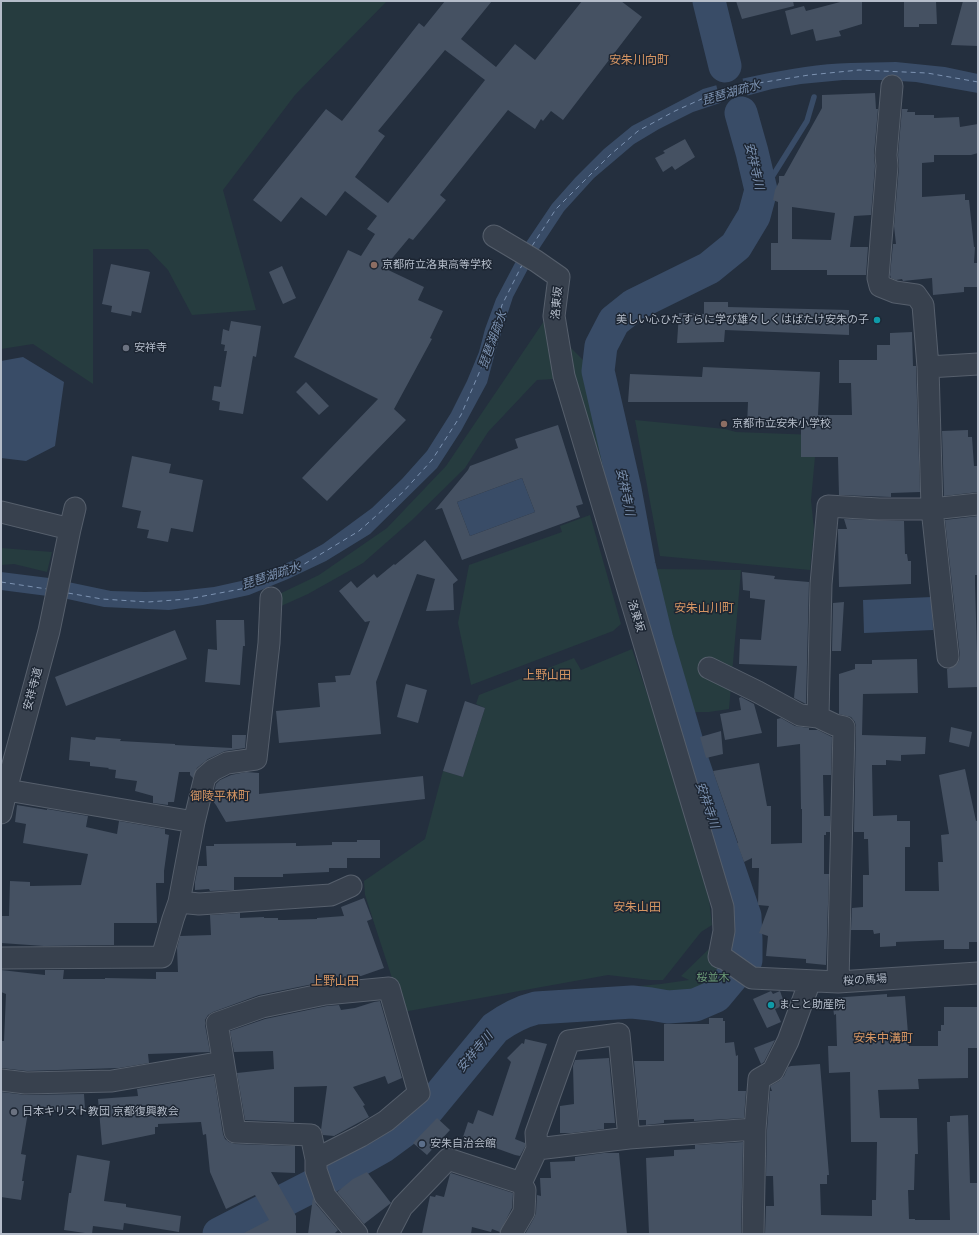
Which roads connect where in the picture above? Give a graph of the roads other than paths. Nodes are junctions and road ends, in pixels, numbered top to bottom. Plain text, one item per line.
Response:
1 (892, 86) dead end
2 (494, 236) dead end
3 (978, 364) edge
4 (928, 367) junction
5 (978, 504) edge
6 (75, 508) dead end
7 (932, 509) junction
8 (1, 512) edge
9 (70, 529) junction
10 (271, 598) dead end
11 (948, 657) dead end
12 (709, 668) dead end
13 (818, 717) junction
14 (6, 790) junction
15 (1, 814) edge
16 (194, 822) junction
17 (351, 886) dead end
18 (179, 902) junction
19 (1, 958) edge
20 (978, 974) edge
21 (752, 978) joint
22 (810, 981) junction
23 (838, 982) junction
24 (223, 1062) junction
25 (1, 1080) edge
26 (755, 1129) junction
27 (629, 1138) junction
28 (537, 1149) junction
29 (316, 1165) junction
30 (521, 1183) junction
31 (357, 1234) edge
32 (388, 1234) edge
33 (511, 1234) edge
34 (753, 1234) edge

1 - 4 street
2 - 21 street, 洛東坂
3 - 4 street
4 - 7 street
5 - 7 street
6 - 9 street, 安祥寺道
7 - 11 street
7 - 13 street
8 - 9 street
9 - 14 street, 安祥寺道
10 - 16 street
12 - 13 street
13 - 23 street
14 - 15 street, 安祥寺道
14 - 16 street
16 - 18 street
17 - 18 street
18 - 19 street
20 - 23 street, 桜の馬場
21 - 22 street, 桜の馬場
22 - 23 street, 桜の馬場
22 - 26 street
24 - 25 street
24 - 29 street
24 - 29 street
26 - 27 street
26 - 34 street
27 - 28 street
27 - 28 street
28 - 30 street
29 - 31 street
30 - 32 street
30 - 33 street

